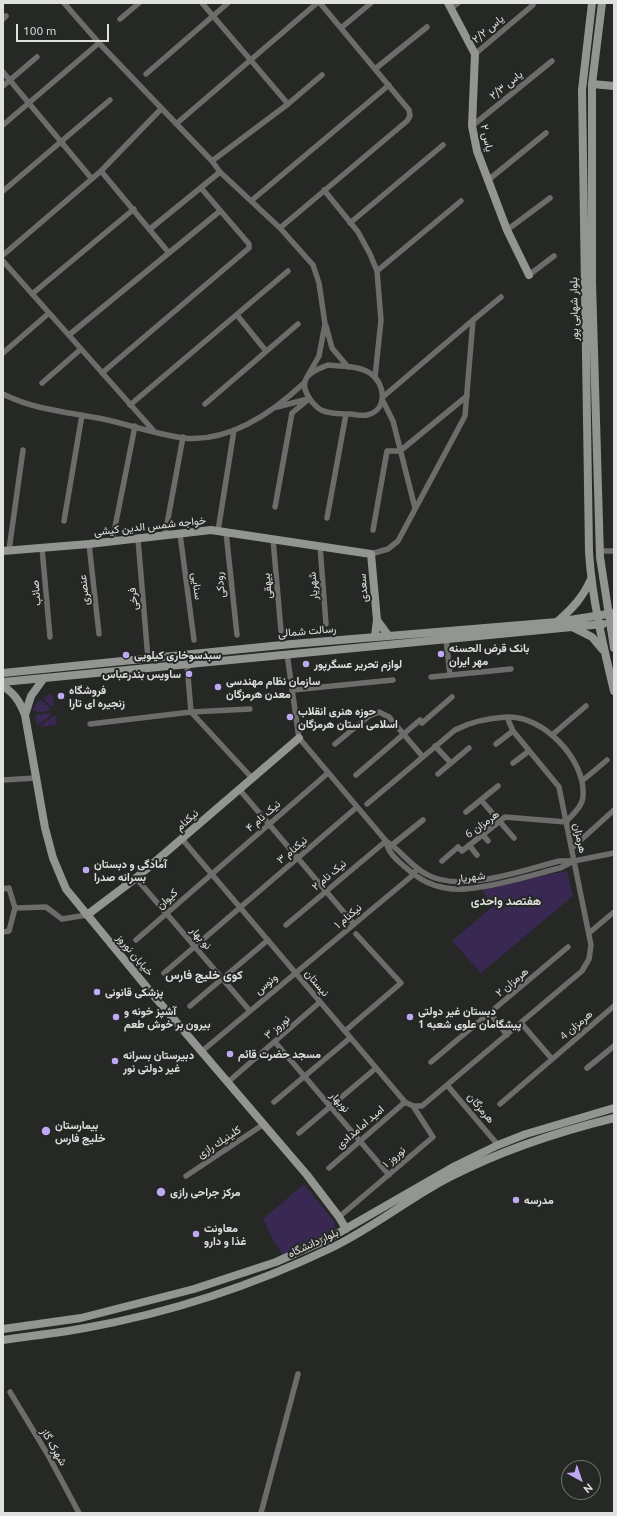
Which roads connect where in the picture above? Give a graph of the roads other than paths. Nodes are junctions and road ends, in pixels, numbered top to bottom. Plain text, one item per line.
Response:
1 (64, 3) edge
2 (139, 3) edge
3 (202, 3) edge
4 (228, 3) edge
5 (319, 3) edge
6 (371, 3) edge
7 (592, 3) edge
8 (602, 3) edge
9 (453, 5) edge
10 (533, 5) dead end
11 (213, 16) junction
12 (120, 19) dead end
13 (427, 27) dead end
14 (341, 28) junction
15 (99, 43) junction
16 (474, 54) junction
17 (37, 56) dead end
18 (251, 59) junction
19 (552, 61) dead end
20 (375, 69) junction
21 (3, 72) edge
22 (146, 74) dead end
23 (322, 75) dead end
24 (10, 80) junction
25 (592, 84) junction
26 (388, 85) junction
27 (3, 86) edge
28 (614, 86) edge
29 (110, 100) dead end
30 (29, 103) junction
31 (288, 104) junction
32 (161, 109) junction
33 (176, 124) junction
34 (3, 125) edge
35 (472, 126) junction
36 (546, 133) dead end
37 (61, 142) junction
38 (443, 145) dead end
39 (212, 161) junction
40 (101, 171) junction
41 (220, 172) junction
42 (92, 178) junction
43 (487, 181) junction
44 (587, 187) junction
45 (201, 188) junction
46 (324, 190) junction
47 (3, 191) edge
48 (550, 198) dead end
49 (251, 201) junction
50 (460, 201) dead end
51 (134, 209) junction
52 (220, 211) junction
53 (350, 223) junction
54 (280, 228) junction
55 (150, 229) junction
56 (507, 230) junction
57 (169, 253) junction
58 (3, 255) edge
59 (554, 256) dead end
60 (3, 261) edge
61 (288, 271) dead end
62 (376, 271) junction
63 (529, 275) joint
64 (32, 294) junction
65 (501, 297) dead end
66 (49, 313) junction
67 (237, 315) junction
68 (473, 320) junction
69 (298, 324) dead end
70 (325, 324) junction
71 (69, 335) junction
72 (81, 349) junction
73 (266, 351) junction
74 (3, 353) edge
75 (348, 367) junction
76 (102, 373) junction
77 (308, 377) junction
78 (375, 377) junction
79 (42, 383) dead end
80 (304, 383) junction
81 (3, 394) edge
82 (467, 396) junction
83 (383, 398) junction
84 (309, 399) junction
85 (205, 404) dead end
86 (130, 405) junction
87 (271, 409) junction
88 (346, 414) junction
89 (82, 415) junction
90 (135, 426) junction
91 (153, 430) junction
92 (234, 430) junction
93 (183, 438) junction
94 (23, 450) dead end
95 (400, 451) junction
96 (275, 507) dead end
97 (415, 508) junction
98 (327, 518) dead end
99 (64, 521) dead end
100 (373, 530) dead end
101 (222, 532) junction
102 (180, 534) junction
103 (165, 536) junction
104 (138, 539) junction
105 (273, 539) junction
106 (112, 542) junction
107 (89, 544) junction
108 (320, 546) junction
109 (42, 548) junction
110 (614, 550) edge
111 (6, 551) edge
112 (600, 551) junction
113 (371, 554) junction
114 (591, 578) junction
115 (605, 589) junction
116 (614, 603) edge
117 (611, 614) edge
118 (597, 615) junction
119 (377, 620) junction
120 (557, 622) junction
121 (326, 624) dead end
122 (612, 624) edge
123 (599, 625) junction
124 (571, 627) junction
125 (445, 630) junction
126 (281, 631) dead end
127 (99, 634) dead end
128 (237, 635) dead end
129 (388, 635) junction
130 (375, 636) junction
131 (50, 637) dead end
132 (446, 639) junction
133 (194, 640) dead end
134 (614, 648) edge
135 (605, 653) junction
136 (287, 654) junction
137 (148, 659) junction
138 (187, 664) junction
139 (511, 669) dead end
140 (3, 673) edge
141 (450, 675) junction
142 (432, 677) dead end
143 (44, 678) junction
144 (394, 680) dead end
145 (3, 682) edge
146 (3, 686) edge
147 (292, 690) junction
148 (614, 690) edge
149 (452, 697) dead end
150 (586, 706) dead end
151 (250, 709) dead end
152 (192, 712) junction
153 (25, 715) junction
154 (507, 717) junction
155 (90, 724) dead end
156 (513, 731) junction
157 (404, 733) junction
158 (552, 734) junction
159 (299, 738) junction
160 (335, 744) dead end
161 (496, 744) dead end
162 (435, 746) junction
163 (469, 748) dead end
164 (529, 751) junction
165 (423, 757) junction
166 (607, 760) dead end
167 (451, 763) junction
168 (513, 764) dead end
169 (328, 773) junction
170 (438, 774) dead end
171 (356, 775) dead end
172 (36, 778) junction
173 (252, 778) junction
174 (3, 780) edge
175 (582, 781) junction
176 (498, 786) dead end
177 (239, 789) junction
178 (481, 800) junction
179 (367, 804) dead end
180 (357, 807) junction
181 (614, 810) edge
182 (466, 812) dead end
183 (423, 820) dead end
184 (500, 821) junction
185 (566, 822) junction
186 (269, 824) junction
187 (483, 835) junction
188 (182, 838) junction
189 (514, 838) dead end
190 (386, 841) junction
191 (488, 841) dead end
192 (392, 845) junction
193 (469, 845) junction
194 (572, 848) junction
195 (614, 853) edge
196 (477, 854) dead end
197 (298, 858) junction
198 (442, 861) dead end
199 (574, 861) junction
200 (417, 869) junction
201 (211, 873) junction
202 (413, 875) junction
203 (136, 878) junction
204 (3, 889) edge
205 (326, 891) junction
206 (240, 907) junction
207 (16, 908) junction
208 (166, 913) junction
209 (614, 913) edge
210 (87, 915) junction
211 (353, 923) junction
212 (286, 925) dead end
213 (3, 932) edge
214 (589, 933) junction
215 (356, 934) dead end
216 (136, 940) dead end
217 (268, 940) junction
218 (195, 946) junction
219 (568, 947) dead end
220 (164, 973) dead end
221 (296, 973) junction
222 (223, 979) junction
223 (320, 1002) junction
224 (190, 1006) dead end
225 (614, 1006) edge
226 (250, 1011) junction
227 (490, 1013) junction
228 (521, 1023) junction
229 (345, 1032) junction
230 (507, 1035) junction
231 (350, 1038) junction
232 (275, 1042) junction
233 (614, 1046) edge
234 (201, 1052) junction
235 (552, 1059) junction
236 (431, 1062) dead end
237 (376, 1068) junction
238 (587, 1068) dead end
239 (304, 1076) junction
240 (228, 1082) junction
241 (447, 1085) junction
242 (274, 1102) dead end
243 (405, 1102) junction
244 (500, 1104) dead end
245 (413, 1106) junction
246 (331, 1107) junction
247 (614, 1108) edge
248 (614, 1118) edge
249 (264, 1124) junction
250 (299, 1133) dead end
251 (360, 1141) junction
252 (498, 1145) junction
253 (329, 1168) dead end
254 (389, 1175) junction
255 (186, 1176) dead end
256 (339, 1217) junction
257 (346, 1229) junction
258 (3, 1329) edge
259 (3, 1340) edge
260 (298, 1374) dead end
261 (10, 1392) dead end
262 (79, 1513) edge
263 (261, 1513) edge

1 - 15 street
2 - 12 street
3 - 11 street
4 - 11 street
5 - 14 street
5 - 18 street
6 - 14 street
7 - 44 main road, بلوار شهابی پور
8 - 25 main road, بلوار شهابی پور
9 - 16 main road, یاس ۲
10 - 16 street, یاس ۲/۲
11 - 18 street
11 - 22 street
13 - 20 street
14 - 20 street
15 - 30 street
15 - 32 street
16 - 35 main road, یاس ۲
17 - 24 street
18 - 31 street
18 - 33 street
19 - 35 street, یاس ۲/۳
20 - 26 street
21 - 24 street
23 - 31 street
24 - 27 street
24 - 30 street
25 - 28 main road
25 - 44 main road, بلوار شهابی پور
26 - 46 street
26 - 49 street
29 - 37 street
30 - 34 street
30 - 37 street
31 - 39 street
32 - 33 street
32 - 40 street
33 - 39 street
35 - 43 main road, یاس ۲
36 - 43 street
37 - 42 street
37 - 47 street
38 - 53 street
39 - 41 street
40 - 42 street
40 - 51 street
41 - 45 street
41 - 49 street
42 - 58 street
43 - 56 main road, یاس ۲
44 - 112 main road, بلوار شهابی پور
44 - 114 main road, بلوار شهابی پور
45 - 52 street
45 - 55 street
46 - 53 street
46 - 54 street
48 - 56 street
49 - 54 street
50 - 62 street
51 - 55 street
51 - 64 street
52 - 57 street
52 - 76 street
53 - 62 street
54 - 70 street
55 - 57 street
56 - 63 main road, یاس ۲
57 - 71 street
59 - 63 street
60 - 64 street
61 - 67 street
62 - 78 street
64 - 66 street
65 - 68 street
66 - 71 street
66 - 74 street
67 - 73 street
67 - 86 street
68 - 82 street
68 - 83 street
69 - 73 street
70 - 75 street
70 - 77 street
71 - 72 street
72 - 76 street
72 - 79 street
73 - 85 street
75 - 77 street
75 - 78 street
76 - 86 street
77 - 80 street
78 - 83 street
80 - 84 street
80 - 87 street
81 - 89 street
82 - 95 street
82 - 97 street
83 - 88 street
83 - 95 street
84 - 87 street
84 - 88 street
84 - 96 street
86 - 91 street
87 - 92 street
88 - 98 street
89 - 90 street
89 - 99 street
90 - 91 street
90 - 106 street
91 - 93 street
92 - 93 street
92 - 101 street, رودکی
93 - 103 street
94 - 111 street
95 - 97 street
95 - 100 street
97 - 113 street
101 - 102 main road, خواجه شمس الدين كيشی
101 - 105 main road, خواجه شمس الدين كيشی
101 - 128 street, رودکی
102 - 103 main road, خواجه شمس الدين كيشی
102 - 133 street, سنایی
103 - 104 main road, خواجه شمس الدين كيشی
104 - 106 main road, خواجه شمس الدين كيشی
104 - 137 street, فرخی
105 - 108 main road, خواجه شمس الدين كيشی
105 - 126 street, بیهقی
106 - 107 main road, خواجه شمس الدين كيشی
107 - 109 main road, خواجه شمس الدين كيشی
107 - 127 street, عنصری
108 - 113 main road, خواجه شمس الدين كيشی
108 - 121 street, شهریار
109 - 111 main road, خواجه شمس الدين كيشی
109 - 131 street, صائب
110 - 112 street
112 - 115 main road, بلوار شهابی پور
113 - 119 main road, سعدی
114 - 118 main road, بلوار شهابی پور
114 - 120 main road
115 - 116 main road
115 - 117 main road, بلوار شهابی پور
117 - 118 main road, رسالت شمالی
117 - 122 main road, بلوار شهابی پور
118 - 120 main road, رسالت شمالی
118 - 123 main road, بلوار شهابی پور
119 - 129 main road
119 - 130 main road, سعدی
120 - 125 main road, رسالت شمالی
122 - 123 main road, رسالت شمالی
122 - 134 main road
123 - 124 main road, رسالت شمالی
123 - 135 main road
124 - 132 main road, رسالت شمالی
124 - 135 main road
125 - 129 main road, رسالت شمالی
125 - 132 main road
129 - 130 main road, رسالت شمالی
130 - 137 main road, رسالت شمالی
132 - 136 main road, رسالت شمالی
132 - 141 street
135 - 148 main road
136 - 138 main road, رسالت شمالی
136 - 147 street
137 - 140 main road, رسالت شمالی
138 - 143 main road, رسالت شمالی
138 - 152 street
139 - 141 street
141 - 142 street
143 - 145 main road, رسالت شمالی
143 - 153 main road, خیابان نوروز
144 - 147 street
146 - 153 main road, خیابان نوروز
147 - 159 street
149 - 157 street
150 - 158 street
151 - 152 street
152 - 155 street
152 - 173 street
153 - 172 main road, خیابان نوروز
154 - 156 street, هرمزان
154 - 158 street
154 - 162 street
156 - 161 street
156 - 164 street, هرمزان
157 - 160 street
157 - 165 street
157 - 171 street
158 - 175 street
159 - 169 street, شهریار
159 - 173 main road, نیکنام
162 - 165 street
162 - 167 street
163 - 167 street
164 - 168 street
164 - 185 street, هرمزان
165 - 179 street
166 - 175 street
167 - 170 street
169 - 180 street, شهریار
169 - 186 street, نیک نام ۴
172 - 174 street
172 - 210 main road, خیابان نوروز
173 - 177 main road, نیکنام
175 - 185 street
176 - 178 street
177 - 186 street
177 - 188 main road, نیکنام
178 - 182 street
178 - 184 street
180 - 190 street, شهریار
180 - 197 street, نیکنام ۳
181 - 194 street
183 - 192 street
184 - 185 street, هرمزان 6
184 - 187 street, هرمزان 6
184 - 189 street
185 - 194 street, هرمزان
186 - 197 street
186 - 201 street, نیک نام ۴
187 - 191 street
187 - 193 street, هرمزان 6
188 - 201 street, نیستان
188 - 203 main road, نیکنام
190 - 192 street, شهریار
190 - 202 street, شهریار
190 - 205 street, نیک نام ۲
192 - 200 street, شهریار
193 - 196 street
193 - 198 street, هرمزان 6
194 - 199 street, هرمزان
195 - 199 street, شهریار
197 - 205 street
197 - 206 street, نیکنام ۳
199 - 200 street, شهریار
199 - 202 street, شهریار
199 - 214 street, هرمزان
200 - 202 street, نیکنام ۱
201 - 206 street, نیستان
201 - 208 street, کیوان
202 - 211 street, نیکنام ۱
203 - 208 street, نو بهار
203 - 210 main road, نیکنام
204 - 207 street
205 - 211 street
205 - 212 street, نیک نام ۲
206 - 217 street, نیستان
206 - 218 street, نیکنام ۳
207 - 210 street
207 - 213 street
208 - 216 street, کیوان
208 - 218 street, نو بهار
209 - 214 street
210 - 234 main road, خیابان نوروز
211 - 221 street, نیکنام ۱
214 - 228 street, هرمزان
215 - 229 street
217 - 221 street, نیستان
217 - 222 street
218 - 220 street, نیکنام ۳
218 - 222 street, نو بهار
219 - 227 street, هرمزان ۲
221 - 223 street, نیستان
221 - 226 street, ونوس
222 - 224 street
222 - 226 street, نو بهار
223 - 229 street, نیستان
223 - 232 street, نوروز ۳
225 - 235 street, هرمزان 4
226 - 234 street
227 - 230 street
227 - 236 street, هرمزان ۲
228 - 230 street, هرمزان
228 - 235 street
229 - 231 street, نیستان
230 - 241 street, هرمزان
231 - 237 street, نیستان
231 - 239 street
232 - 239 street, نوبهار
232 - 240 street, نوروز ۳
233 - 238 street
234 - 240 main road, خیابان نوروز
235 - 244 street, هرمزان 4
237 - 243 street, نیستان
237 - 246 street
239 - 242 street
239 - 246 street, نوبهار
240 - 249 main road, خیابان نوروز
241 - 245 street
241 - 252 street, هرمزگان
243 - 245 street, نیستان
243 - 251 street, امید امامدادی
245 - 254 street, نوروز ۱
246 - 250 street
246 - 251 street, نوبهار
247 - 252 main road, بلوار دانشگاه
248 - 259 main road, بلوار دانشگاه
249 - 255 street, كلينيك رازی
249 - 256 main road, خیابان نوروز
251 - 253 street, امید امامدادی
251 - 254 street, نوبهار
252 - 257 main road, بلوار دانشگاه
254 - 256 street, نوروز ۱
256 - 257 main road, خیابان نوروز
257 - 258 main road, بلوار دانشگاه
260 - 263 street
261 - 262 street, شهرک گاز

